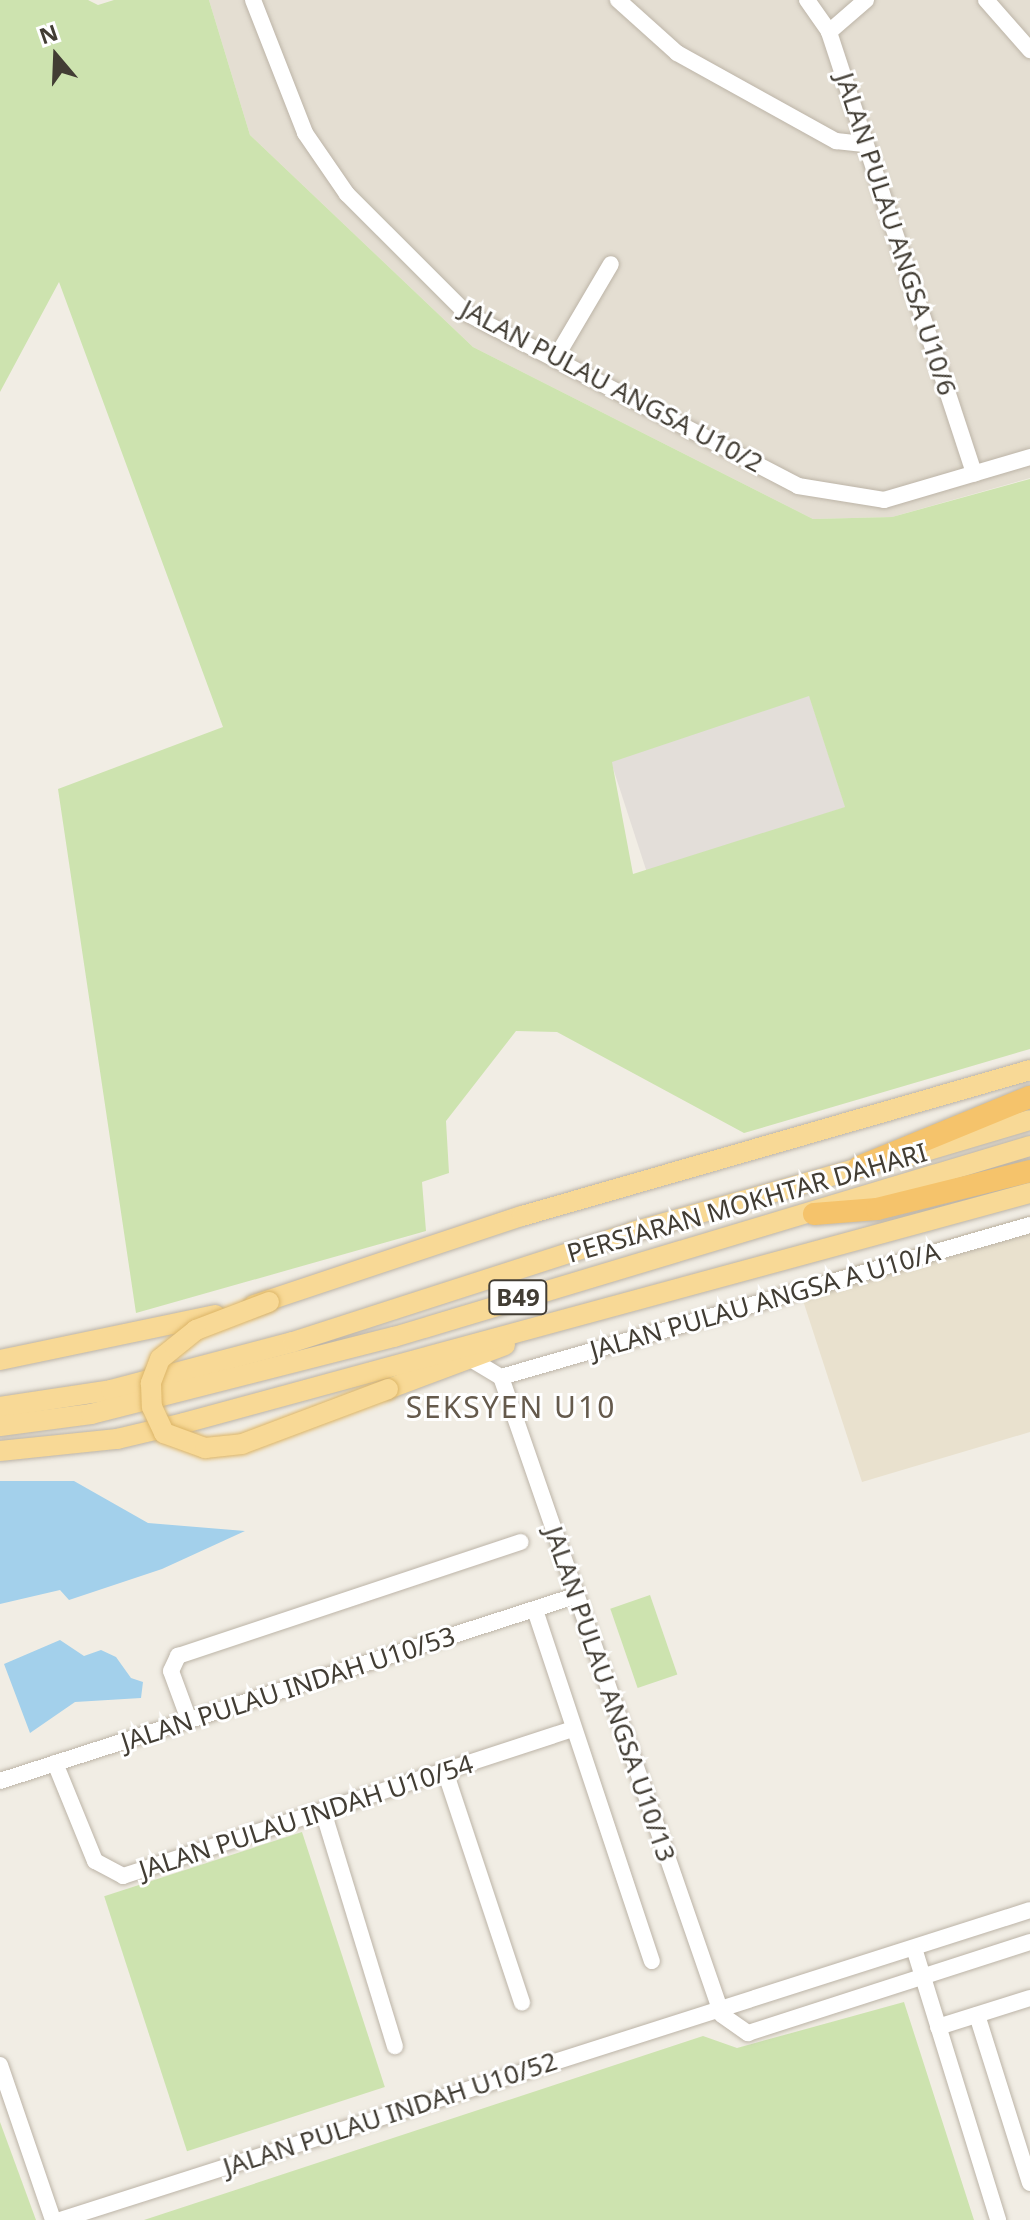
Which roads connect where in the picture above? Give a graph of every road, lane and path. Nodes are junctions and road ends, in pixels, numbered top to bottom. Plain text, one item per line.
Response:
1 (253, 0) edge
2 (618, 0) edge
3 (807, 0) edge
4 (866, 0) edge
5 (986, 0) edge
6 (829, 32) junction
7 (1030, 50) edge
8 (864, 144) junction
9 (611, 264) dead end
10 (555, 359) junction
11 (1030, 457) edge
12 (974, 474) junction
13 (1030, 1070) edge
14 (1030, 1097) edge
15 (1030, 1120) edge
16 (1030, 1146) edge
17 (859, 1167) junction
18 (1030, 1171) edge
19 (1030, 1193) edge
20 (814, 1214) junction
21 (1030, 1225) edge
22 (269, 1302) junction
23 (615, 1307) junction
24 (469, 1358) junction
25 (0, 1360) edge
26 (501, 1377) junction
27 (0, 1407) edge
28 (0, 1426) edge
29 (0, 1451) edge
30 (521, 1542) dead end
31 (575, 1596) junction
32 (535, 1610) junction
33 (189, 1720) junction
34 (574, 1729) junction
35 (55, 1763) junction
36 (445, 1771) junction
37 (0, 1781) edge
38 (323, 1811) junction
39 (1030, 1910) edge
40 (1030, 1942) edge
41 (914, 1948) junction
42 (652, 1961) dead end
43 (922, 1976) junction
44 (1030, 1998) edge
45 (522, 2003) dead end
46 (719, 2008) junction
47 (977, 2015) junction
48 (938, 2027) junction
49 (395, 2046) dead end
50 (0, 2065) edge
51 (1030, 2183) edge
52 (53, 2220) edge
53 (60, 2220) edge
54 (998, 2220) edge

1 - 10 street, JALAN PULAU ANGSA U10/2
2 - 8 street
3 - 6 street, JALAN PULAU ANGSA U10/6
4 - 6 street
5 - 7 street
6 - 8 street, JALAN PULAU ANGSA U10/6
8 - 12 street, JALAN PULAU ANGSA U10/6
9 - 10 street
10 - 12 street, JALAN PULAU ANGSA U10/2
11 - 12 street, JALAN PULAU ANGSA U10/2
13 - 22 main road
14 - 17 highway
15 - 17 main road, PERSIARAN MOKHTAR DAHARI / B49
16 - 20 main road, PERSIARAN MOKHTAR DAHARI / B49
17 - 27 main road, PERSIARAN MOKHTAR DAHARI / B49
18 - 20 highway
19 - 23 main road, B49
20 - 28 main road, PERSIARAN MOKHTAR DAHARI / B49
21 - 26 street, JALAN PULAU ANGSA A U10/A
22 - 24 main road, bridge
22 - 25 main road
23 - 24 main road
23 - 29 main road, B49
24 - 26 street
26 - 31 street, JALAN PULAU ANGSA U10/13
30 - 33 street
31 - 32 street, JALAN PULAU INDAH U10/53
31 - 46 street, JALAN PULAU ANGSA U10/13
32 - 33 street, JALAN PULAU INDAH U10/53
32 - 34 street
33 - 35 street, JALAN PULAU INDAH U10/53
34 - 36 street, JALAN PULAU INDAH U10/54
34 - 42 street
35 - 37 street, JALAN PULAU INDAH U10/53
35 - 38 street, JALAN PULAU INDAH U10/54
36 - 38 street, JALAN PULAU INDAH U10/54
36 - 45 street
38 - 49 street
39 - 41 street, JALAN PULAU INDAH U10/52
40 - 43 street
41 - 43 street
41 - 46 street, JALAN PULAU INDAH U10/52
43 - 46 street, JALAN PULAU ANGSA U10/13
43 - 48 street
44 - 47 street
46 - 53 street, JALAN PULAU INDAH U10/52
47 - 48 street
47 - 51 street
48 - 54 street
50 - 52 street

